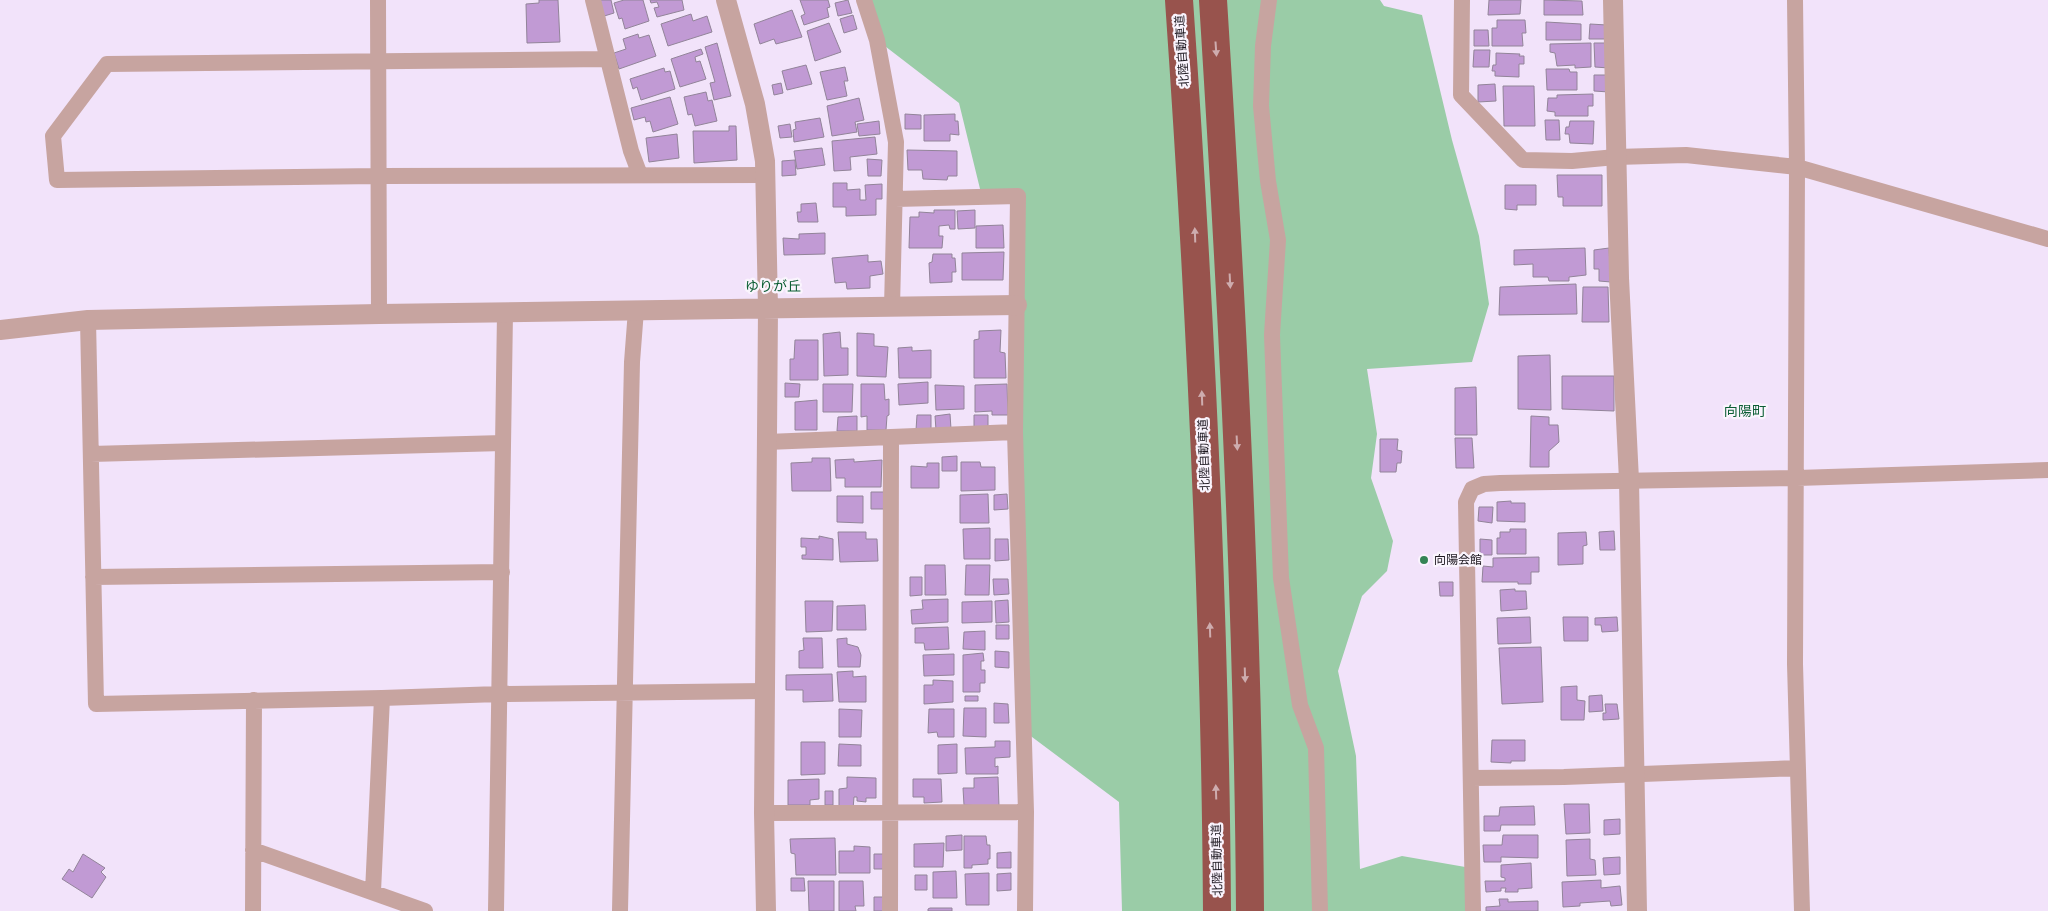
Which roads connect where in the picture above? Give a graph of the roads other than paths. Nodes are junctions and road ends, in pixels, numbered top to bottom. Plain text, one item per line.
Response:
1 (378, 0) edge
2 (593, 0) edge
3 (726, 0) edge
4 (864, 0) edge
5 (1179, 0) edge
6 (1213, 0) edge
7 (1270, 0) edge
8 (1462, 0) edge
9 (1613, 0) edge
10 (1795, 0) edge
11 (608, 59) junction
12 (378, 61) junction
13 (1616, 157) junction
14 (1797, 167) junction
15 (764, 175) junction
16 (379, 176) junction
17 (640, 176) junction
18 (895, 199) junction
19 (2048, 239) edge
20 (1017, 305) junction
21 (892, 307) junction
22 (768, 309) junction
23 (636, 310) junction
24 (504, 313) junction
25 (379, 314) junction
26 (88, 320) junction
27 (0, 330) edge
28 (1016, 432) junction
29 (891, 438) junction
30 (767, 442) junction
31 (503, 443) junction
32 (91, 454) junction
33 (2048, 470) edge
34 (1797, 478) junction
35 (1629, 480) junction
36 (502, 572) junction
37 (94, 577) junction
38 (764, 691) junction
39 (625, 692) junction
40 (499, 694) junction
41 (382, 698) junction
42 (254, 700) junction
43 (1798, 768) junction
44 (1633, 773) junction
45 (1471, 778) junction
46 (1026, 812) junction
47 (764, 813) junction
48 (891, 814) junction
49 (253, 850) junction
50 (373, 892) junction
51 (253, 911) edge
52 (425, 911) edge
53 (496, 911) edge
54 (620, 911) edge
55 (766, 911) edge
56 (890, 911) edge
57 (1025, 911) edge
58 (1217, 911) edge
59 (1250, 911) edge
60 (1320, 911) edge
61 (1472, 911) edge
62 (1636, 911) edge
63 (1802, 911) edge

1 - 12 street
2 - 11 street
3 - 15 street
4 - 18 street
58 -> 5 highway, 北陸自動車道
6 -> 59 highway
7 - 60 street
8 - 13 street
9 - 13 street
10 - 14 street
11 - 12 street
11 - 17 street
12 - 16 street
12 - 16 street
13 - 14 street
13 - 35 street
14 - 19 street
14 - 34 street
15 - 17 street
15 - 22 street
16 - 17 street
16 - 25 street
18 - 20 street
18 - 21 street
20 - 21 street
20 - 28 street
21 - 22 street
22 - 23 street
22 - 30 street
23 - 24 street
23 - 39 street
24 - 25 street
24 - 31 street
25 - 26 street
26 - 27 street
26 - 32 street
28 - 29 street
28 - 46 street
29 - 30 street
29 - 48 street
30 - 38 street
31 - 32 street
31 - 36 street
32 - 37 street
33 - 34 street
34 - 35 street
34 - 43 street
35 - 44 street
35 - 45 street
36 - 37 street
36 - 40 street
37 - 42 street
38 - 39 street
38 - 47 street
39 - 40 street
39 - 54 street
40 - 41 street
40 - 53 street
41 - 42 street
41 - 50 street
42 - 49 street
43 - 44 street
43 - 63 street
44 - 45 street
44 - 62 street
45 - 61 street
46 - 48 street
46 - 57 street
47 - 48 street
47 - 55 street
48 - 56 street
49 - 50 street
49 - 51 street
50 - 52 street

